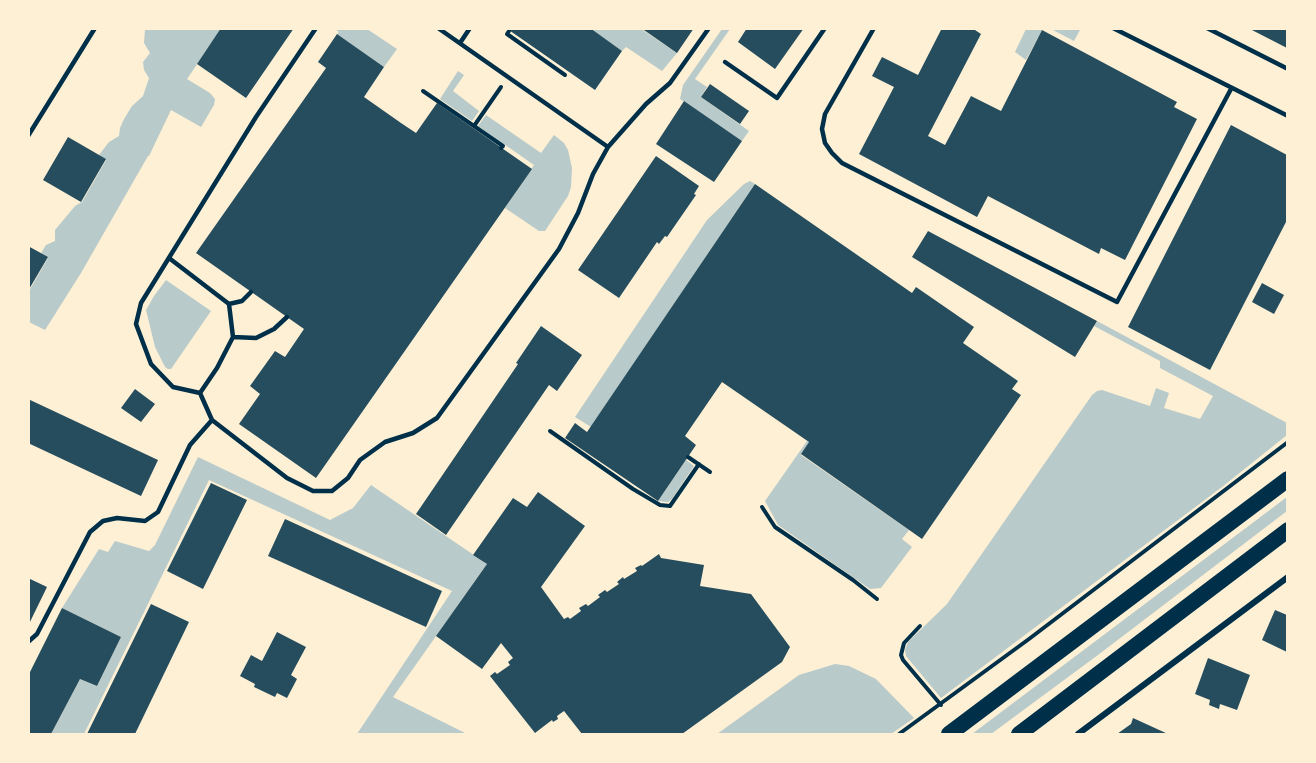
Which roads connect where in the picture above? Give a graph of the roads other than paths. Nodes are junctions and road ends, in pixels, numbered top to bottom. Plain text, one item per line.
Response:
1 (95, 28) edge
2 (316, 28) edge
3 (438, 28) edge
4 (470, 28) edge
5 (709, 28) edge
6 (825, 28) edge
7 (874, 28) edge
8 (1113, 28) edge
9 (1207, 28) edge
10 (460, 43) junction
11 (725, 62) dead end
12 (1287, 69) edge
13 (1231, 89) junction
14 (1287, 116) edge
15 (28, 136) edge
16 (608, 147) junction
17 (169, 258) junction
18 (251, 292) dead end
19 (229, 304) junction
20 (287, 317) dead end
21 (233, 337) junction
22 (200, 393) junction
23 (212, 420) junction
24 (1287, 479) edge
25 (1287, 530) edge
26 (1287, 577) edge
27 (28, 642) edge
28 (949, 735) edge
29 (1019, 735) edge
30 (1078, 735) edge

1 - 15 lane
2 - 17 lane
3 - 10 lane
4 - 10 lane
5 - 16 lane
6 - 11 lane
7 - 13 lane
8 - 13 lane
9 - 12 lane
10 - 16 lane
13 - 14 lane
16 - 23 lane
17 - 19 lane
17 - 22 lane
18 - 19 lane
19 - 21 lane
20 - 21 lane
21 - 22 lane
22 - 23 lane
23 - 27 lane
24 - 28 highway
25 - 29 highway
26 - 30 street

